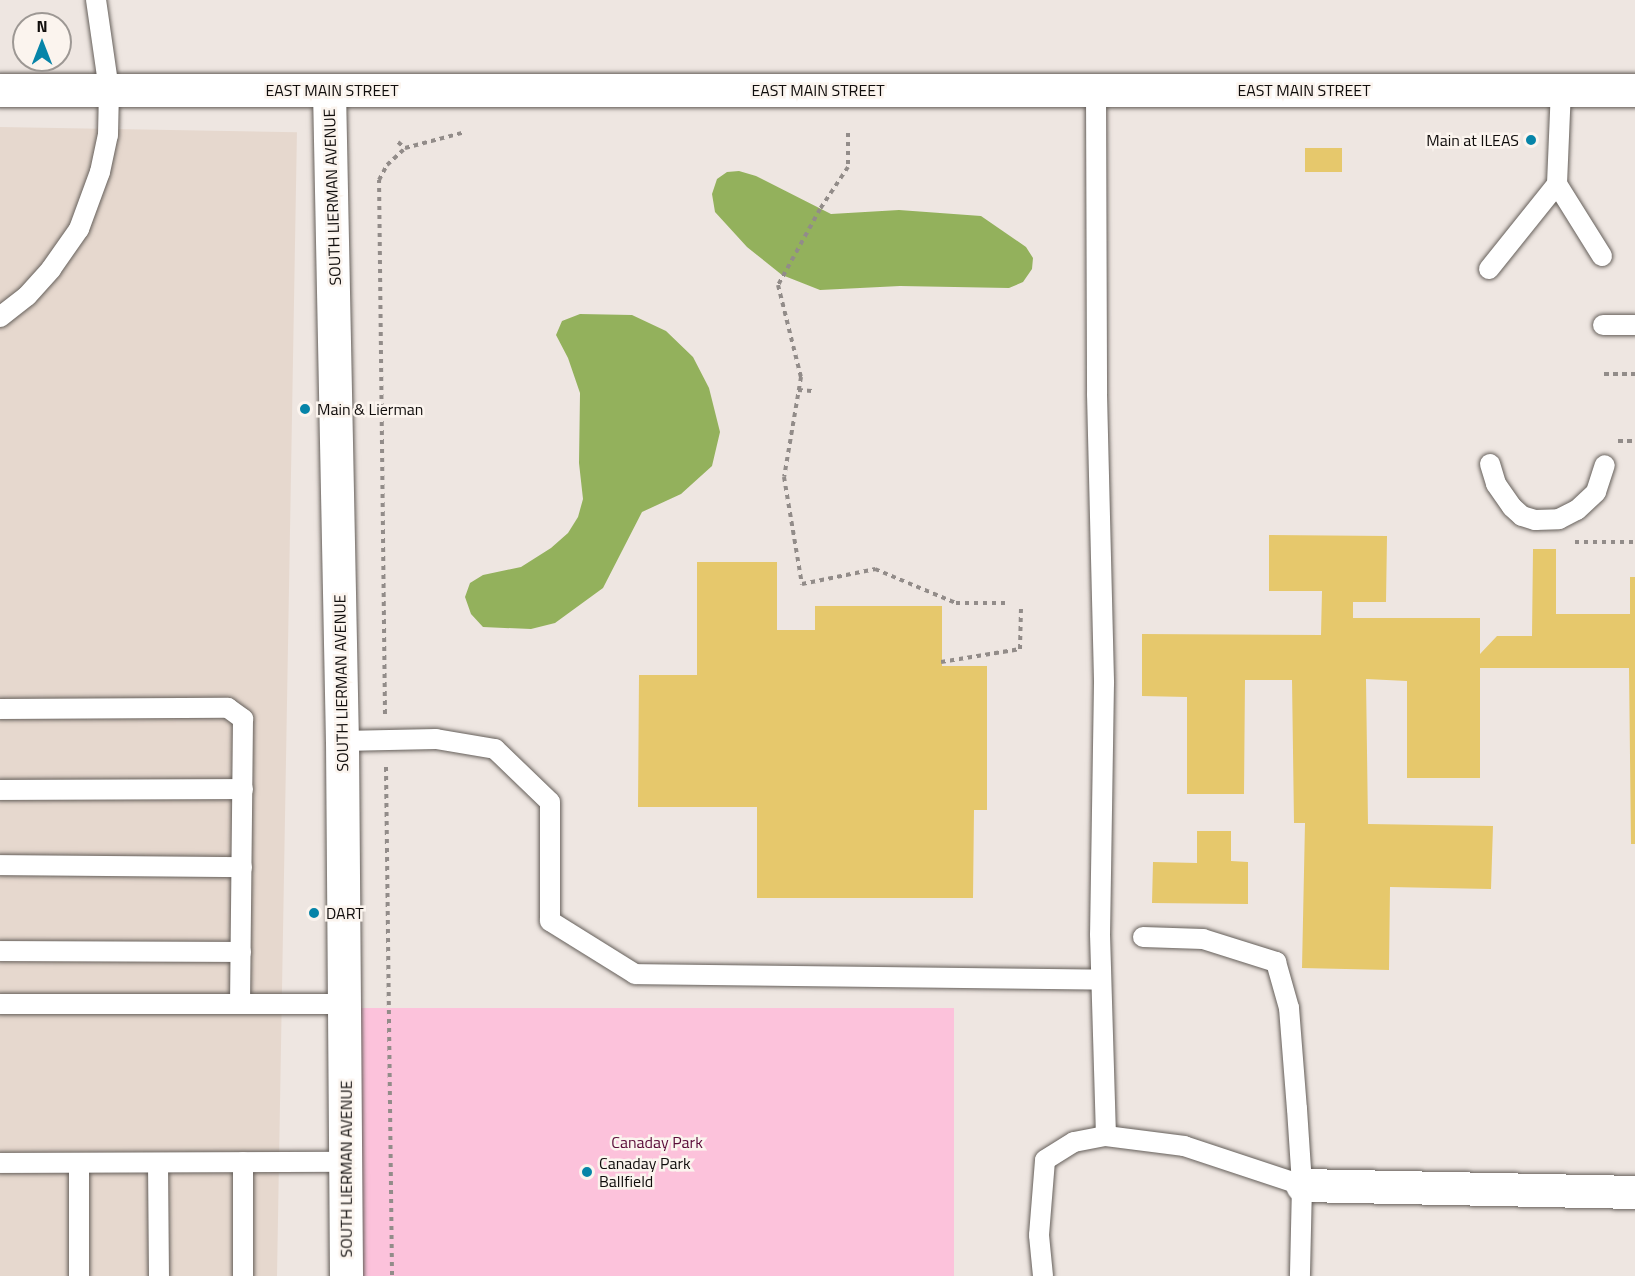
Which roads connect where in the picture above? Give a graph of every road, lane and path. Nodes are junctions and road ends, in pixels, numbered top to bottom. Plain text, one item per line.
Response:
1 (96, 0) edge
2 (0, 90) edge
3 (109, 90) junction
4 (329, 90) junction
5 (1096, 90) junction
6 (1562, 90) junction
7 (1635, 90) edge
8 (465, 132) dead end
9 (848, 133) dead end
10 (398, 142) dead end
11 (405, 147) junction
12 (1557, 184) junction
13 (1602, 256) dead end
14 (1489, 269) dead end
15 (0, 317) edge
16 (1603, 325) dead end
17 (1635, 325) edge
18 (1604, 374) dead end
19 (1635, 374) edge
20 (798, 390) junction
21 (812, 391) dead end
22 (1490, 464) dead end
23 (1605, 465) dead end
24 (1006, 603) dead end
25 (1021, 609) dead end
26 (941, 662) dead end
27 (0, 709) edge
28 (385, 710) dead end
29 (342, 741) junction
30 (386, 767) dead end
31 (243, 789) junction
32 (0, 790) edge
33 (0, 865) edge
34 (242, 867) junction
35 (1143, 937) dead end
36 (0, 951) edge
37 (241, 952) junction
38 (1101, 980) junction
39 (240, 1003) junction
40 (0, 1004) edge
41 (345, 1004) junction
42 (1106, 1136) junction
43 (243, 1162) junction
44 (345, 1162) junction
45 (0, 1163) edge
46 (79, 1163) junction
47 (158, 1163) junction
48 (1302, 1185) junction
49 (1635, 1192) edge
50 (79, 1276) edge
51 (159, 1276) edge
52 (243, 1276) edge
53 (346, 1276) edge
54 (392, 1276) edge
55 (1043, 1276) edge
56 (1300, 1276) edge

1 - 3 lane
2 - 3 main road, EAST MAIN STREET
3 - 4 main road, EAST MAIN STREET
3 - 15 lane
4 - 5 main road, EAST MAIN STREET
4 - 29 main road, SOUTH LIERMAN AVENUE
5 - 6 main road, EAST MAIN STREET
5 - 38 lane
6 - 7 main road, EAST MAIN STREET
6 - 12 lane
8 - 11 path
9 - 20 path
10 - 11 path
11 - 28 path
12 - 13 lane
12 - 14 lane
16 - 17 lane
18 - 19 path
20 - 21 path
20 - 24 path
22 - 23 lane
25 - 26 path
27 - 31 lane
29 - 38 lane
29 - 41 main road, SOUTH LIERMAN AVENUE
30 - 54 path
31 - 32 lane
31 - 34 lane
33 - 34 lane
34 - 37 lane
35 - 48 lane
36 - 37 lane
37 - 39 lane
38 - 42 lane
39 - 40 lane
39 - 41 lane
41 - 44 main road, SOUTH LIERMAN AVENUE
42 - 48 lane
42 - 55 lane
43 - 44 lane
43 - 47 lane
43 - 52 lane
44 - 53 main road, SOUTH LIERMAN AVENUE
45 - 46 lane
46 - 47 lane
46 - 50 lane
47 - 51 lane
48 - 49 main road
48 - 56 lane

